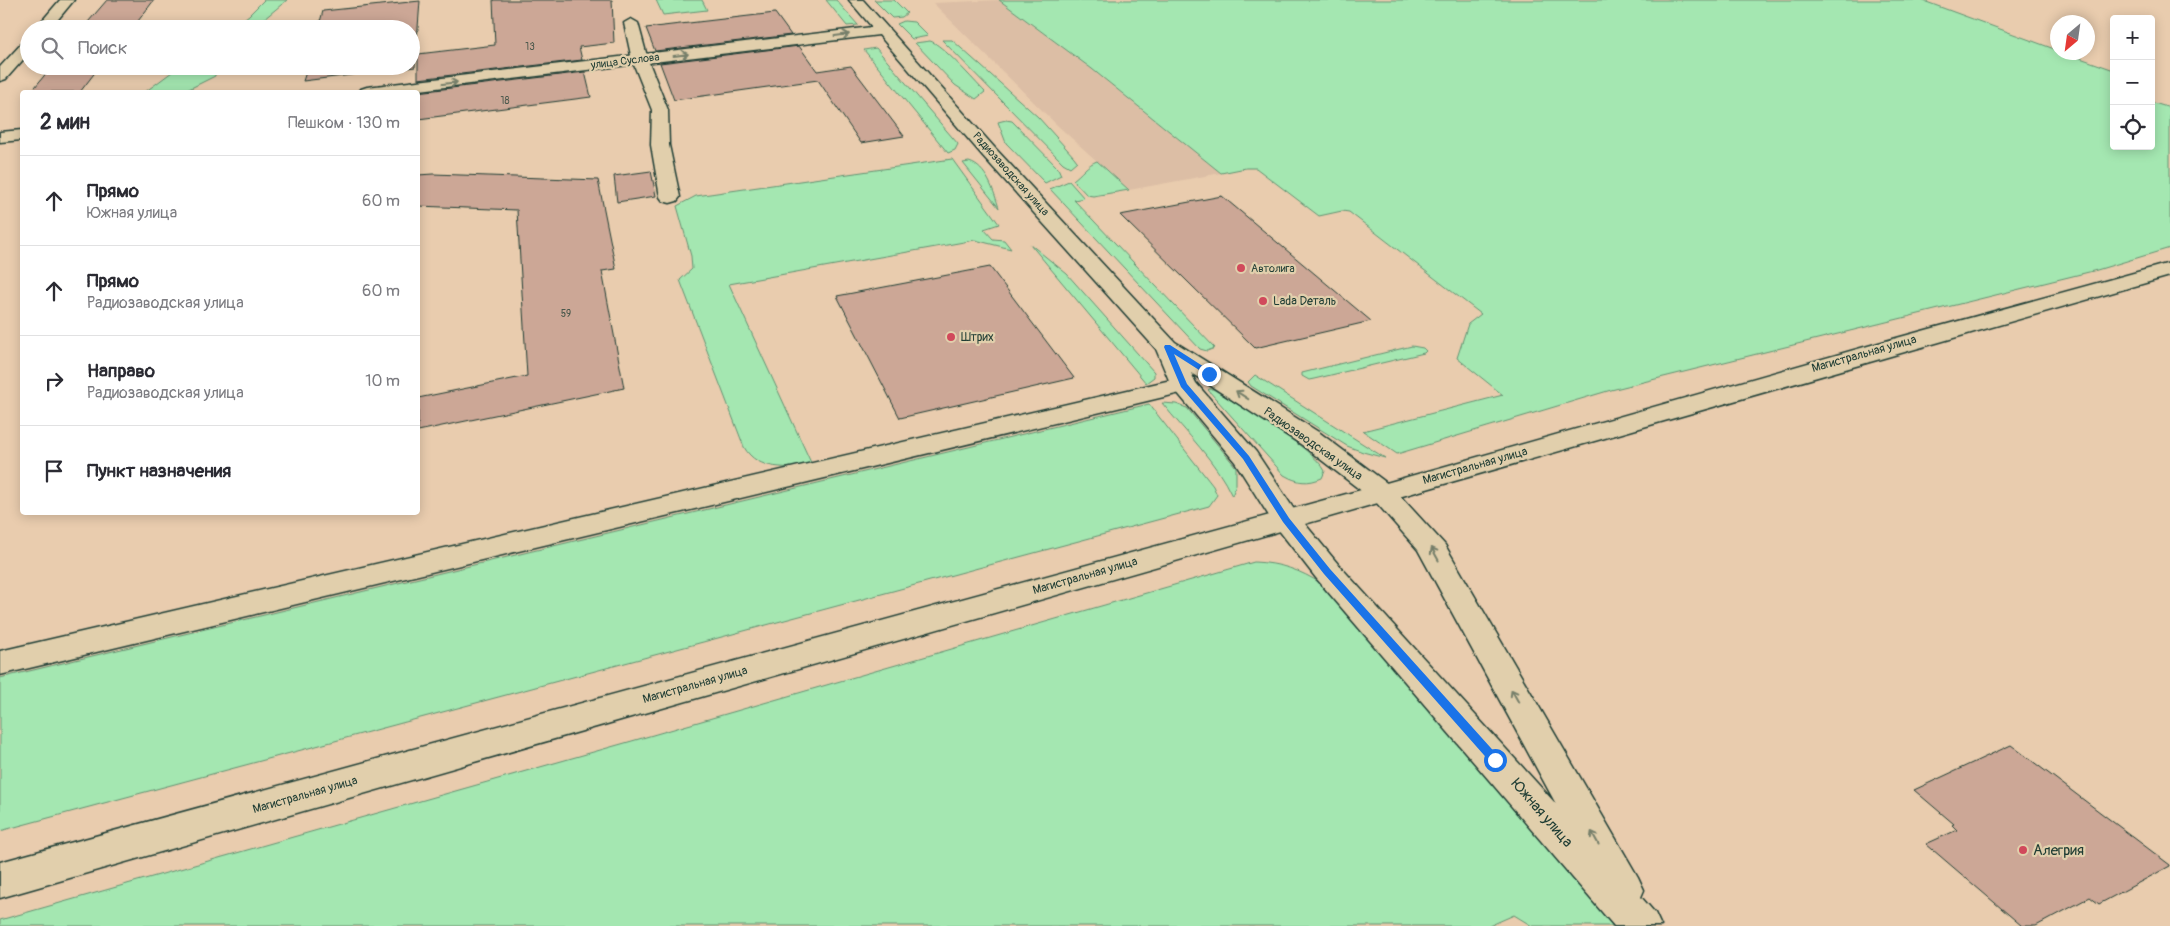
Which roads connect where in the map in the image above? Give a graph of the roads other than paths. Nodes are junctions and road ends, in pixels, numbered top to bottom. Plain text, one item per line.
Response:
1 (67, 0) edge
2 (856, 0) edge
3 (50, 20) edge
4 (631, 23) dead end
5 (882, 30) junction
6 (20, 54) edge
7 (640, 60) junction
8 (0, 76) edge
9 (384, 90) edge
10 (20, 135) edge
11 (0, 137) edge
12 (670, 197) dead end
13 (2170, 269) edge
14 (1167, 347) junction
15 (1184, 385) junction
16 (1382, 493) junction
17 (1286, 520) junction
18 (0, 663) edge
19 (0, 880) edge
20 (1642, 926) edge

1 - 3 main road
2 - 5 main road, Радиозаводская улица
4 - 7 main road
7 -> 5 main road, улица Суслова
5 - 14 main road, Радиозаводская улица
6 - 8 main road
9 -> 7 main road, улица Суслова
7 - 12 main road
10 - 11 main road
13 - 16 main road, Магистральная улица
14 - 15 main road, Радиозаводская улица
16 -> 14 main road, Радиозаводская улица
15 - 17 main road, Радиозаводская улица
15 - 18 main road
16 - 17 main road, Магистральная улица
20 -> 16 main road, Южная улица
17 - 19 main road, Магистральная улица
17 - 20 main road, Южная улица

